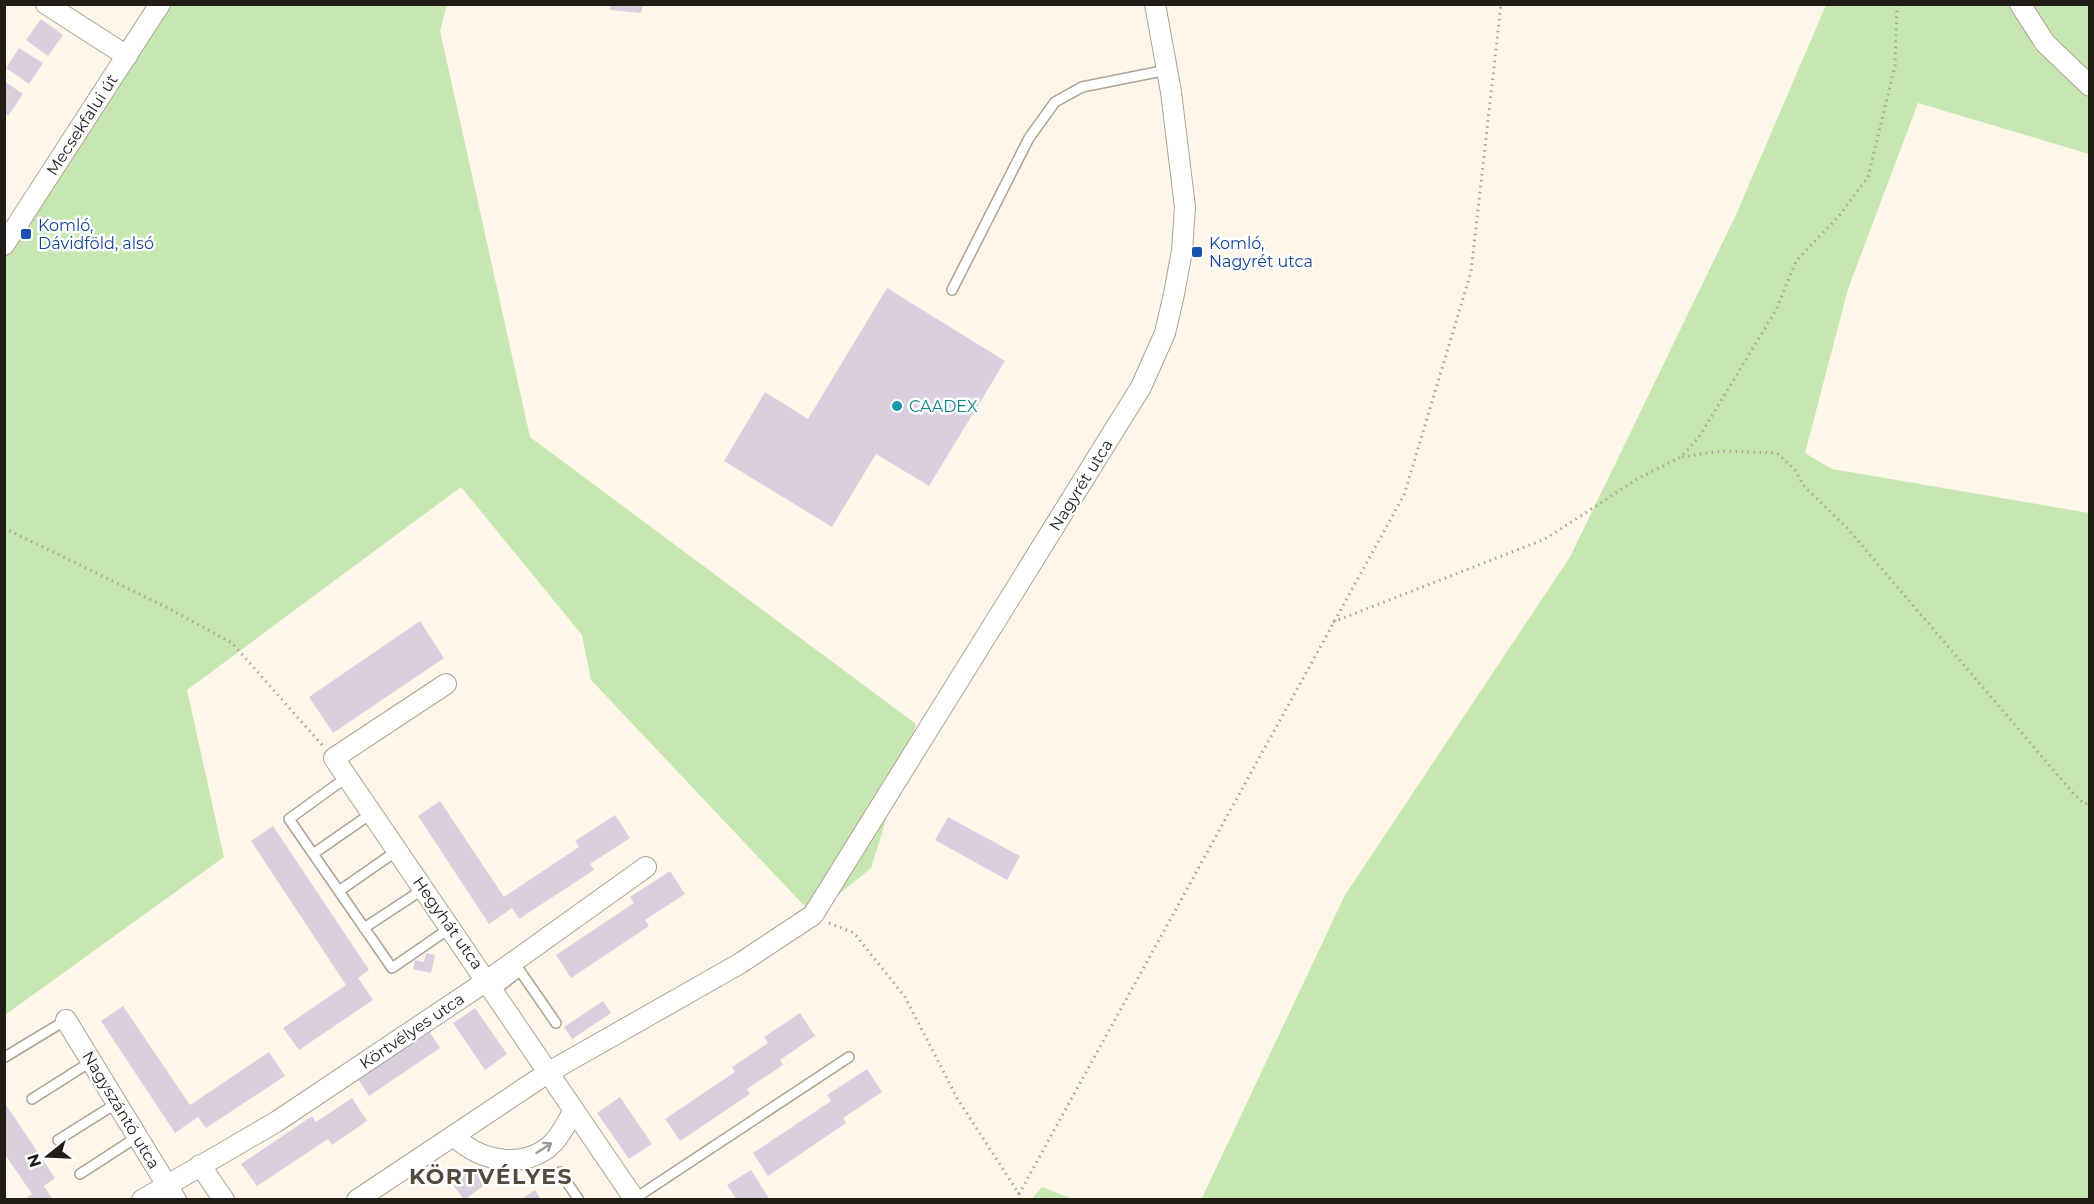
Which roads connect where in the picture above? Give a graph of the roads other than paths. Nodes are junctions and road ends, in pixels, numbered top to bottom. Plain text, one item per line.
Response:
1 (46, 4) edge
2 (160, 4) edge
3 (1155, 4) edge
4 (2020, 4) edge
5 (126, 56) junction
6 (1167, 70) junction
7 (2090, 86) edge
8 (4, 245) edge
9 (952, 290) dead end
10 (446, 684) dead end
11 (347, 777) junction
12 (372, 813) junction
13 (398, 850) junction
14 (313, 854) junction
15 (646, 867) dead end
16 (424, 888) junction
17 (339, 891) junction
18 (451, 927) junction
19 (364, 928) junction
20 (491, 985) junction
21 (66, 1020) joint
22 (556, 1023) dead end
23 (5, 1057) edge
24 (849, 1057) dead end
25 (92, 1061) junction
26 (549, 1072) junction
27 (32, 1099) dead end
28 (117, 1103) junction
29 (574, 1110) junction
30 (454, 1136) junction
31 (137, 1137) junction
32 (58, 1140) dead end
33 (200, 1165) junction
34 (560, 1172) dead end
35 (80, 1174) dead end
36 (171, 1192) edge
37 (634, 1199) edge
38 (142, 1200) edge
39 (224, 1200) edge
40 (357, 1200) edge
41 (579, 1200) edge

1 - 5 street
2 - 5 street, Mecsekfalui út
3 - 6 street, Nagyrét utca
4 - 7 street
5 - 8 street, Mecsekfalui út
6 - 9 lane
6 - 26 street, Nagyrét utca
10 - 11 street, Hegyhát utca
11 - 12 street, Hegyhát utca
11 - 14 lane
12 - 13 street, Hegyhát utca
12 - 14 lane
13 - 16 street, Hegyhát utca
13 - 17 lane
14 - 17 lane
15 - 20 street, Körtvélyes utca
16 - 18 street, Hegyhát utca
16 - 19 lane
17 - 19 lane
18 - 19 lane
18 - 20 street, Hegyhát utca
20 - 22 lane
20 - 26 street, Hegyhát utca
20 - 33 street, Körtvélyes utca
21 - 23 lane
21 - 25 street, Nagyszántó utca
24 - 37 lane
25 - 27 lane
25 - 28 street, Nagyszántó utca
26 - 29 street, Hegyhát utca
26 - 30 street
28 - 31 street, Nagyszántó utca
28 - 32 lane
30 -> 29 street
29 - 37 street, Hegyhát utca
30 - 40 street
31 - 35 lane
31 - 36 street, Nagyszántó utca
33 - 36 street, Körtvélyes utca
33 - 39 street
34 - 41 lane
36 - 38 street, Körtvélyes utca

